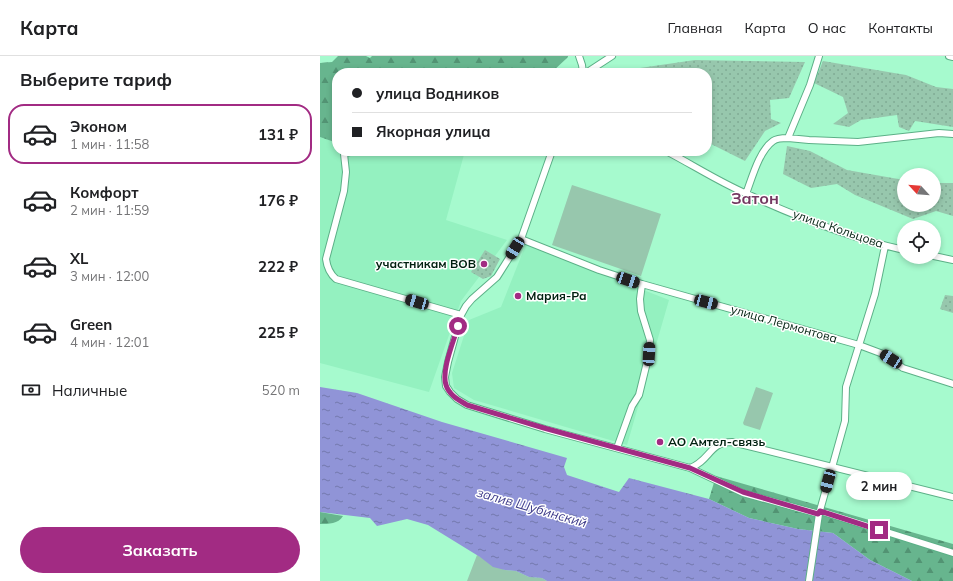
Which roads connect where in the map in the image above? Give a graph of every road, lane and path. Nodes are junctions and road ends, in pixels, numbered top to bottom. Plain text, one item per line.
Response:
1 (579, 56) edge
2 (612, 56) edge
3 (819, 56) edge
4 (949, 56) edge
5 (953, 57) edge
6 (582, 68) edge
7 (594, 68) edge
8 (953, 134) edge
9 (788, 138) junction
10 (344, 156) edge
11 (550, 156) edge
12 (675, 156) edge
13 (746, 194) junction
14 (521, 239) junction
15 (885, 246) junction
16 (897, 249) edge
17 (941, 257) edge
18 (953, 260) edge
19 (642, 284) junction
20 (462, 315) junction
21 (859, 345) junction
22 (953, 384) edge
23 (617, 448) junction
24 (832, 466) junction
25 (690, 468) junction
26 (953, 497) edge
27 (820, 513) junction
28 (953, 553) edge
29 (809, 581) edge

1 - 6 street
2 - 7 street
3 - 9 street
4 - 5 street
8 - 9 street
9 - 13 street
10 - 20 street
11 - 14 street
12 - 13 street, улица Кольцова
13 - 15 street, улица Кольцова
14 - 19 street, улица Лермонтова
14 - 20 street
15 - 16 street, улица Кольцова
15 - 21 street
17 - 18 street
19 - 21 street, улица Лермонтова
19 - 23 street
20 - 23 street
21 - 22 street, улица Лермонтова
21 - 24 street
23 - 25 street
24 - 25 street
24 - 26 street
24 - 27 street
25 - 27 street
27 - 28 street
27 - 29 street

